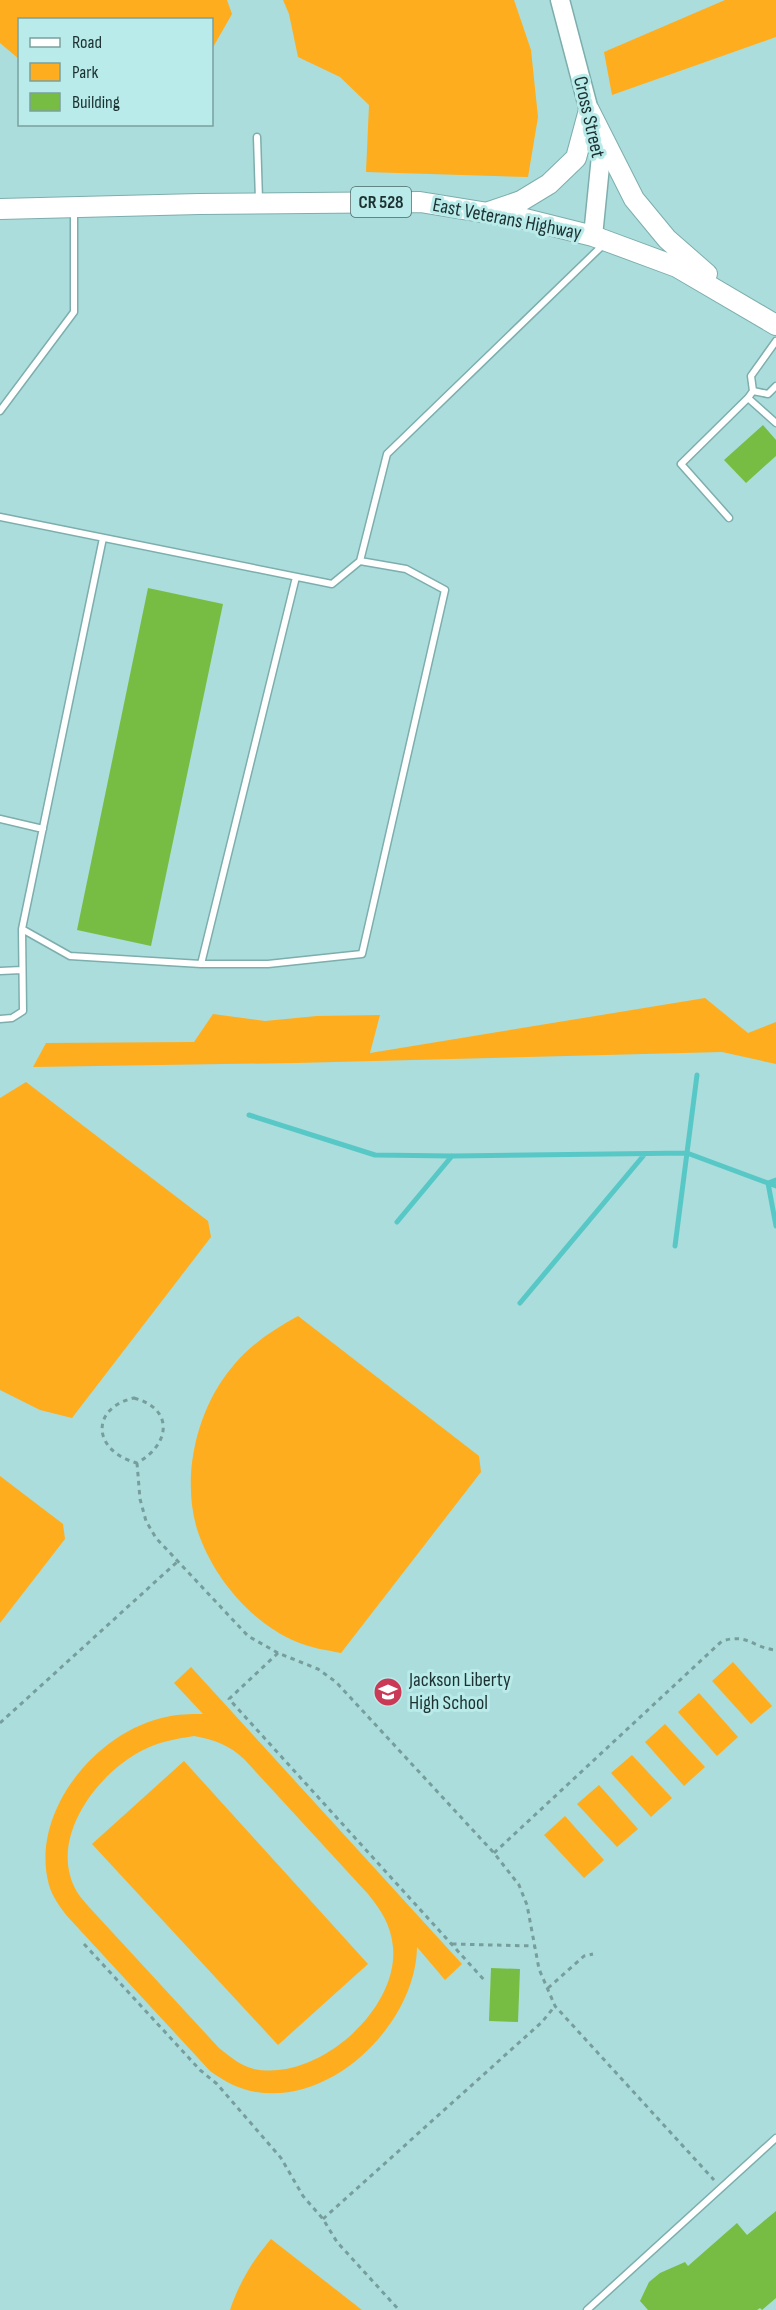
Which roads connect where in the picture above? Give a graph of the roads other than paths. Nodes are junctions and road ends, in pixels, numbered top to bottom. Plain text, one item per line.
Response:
1 (560, 0) edge
2 (589, 110) junction
3 (257, 137) dead end
4 (259, 203) junction
5 (74, 207) junction
6 (0, 209) edge
7 (487, 213) junction
8 (600, 239) junction
9 (742, 305) junction
10 (776, 325) edge
11 (776, 341) edge
12 (776, 386) edge
13 (753, 391) junction
14 (748, 398) junction
15 (0, 411) edge
16 (776, 423) edge
17 (0, 517) edge
18 (729, 518) dead end
19 (103, 537) junction
20 (360, 561) junction
21 (296, 577) junction
22 (0, 819) edge
23 (43, 829) junction
24 (22, 928) junction
25 (201, 964) junction
26 (22, 970) junction
27 (0, 971) edge
28 (0, 1019) edge
29 (776, 2138) edge
30 (586, 2310) edge

1 - 2 main road, Cross Street
2 - 7 main road
2 - 8 main road, Cross Street
2 - 9 main road
3 - 4 lane
4 - 5 main road, East Veterans Highway / CR 528
4 - 7 main road, East Veterans Highway / CR 528
5 - 6 main road, East Veterans Highway / CR 528
5 - 15 lane
7 - 8 main road, East Veterans Highway / CR 528
8 - 9 main road, East Veterans Highway / CR 528
8 - 20 lane
9 - 10 main road, East Veterans Highway / CR 528
11 - 13 lane
12 - 13 lane
13 - 14 lane
14 - 16 lane
14 - 18 lane
17 - 19 lane
19 - 21 lane
19 - 23 lane
20 - 21 lane
20 - 25 lane
21 - 25 lane
22 - 23 lane
23 - 24 lane
24 - 25 lane
24 - 26 lane
26 - 27 lane
26 - 28 lane
29 - 30 lane

